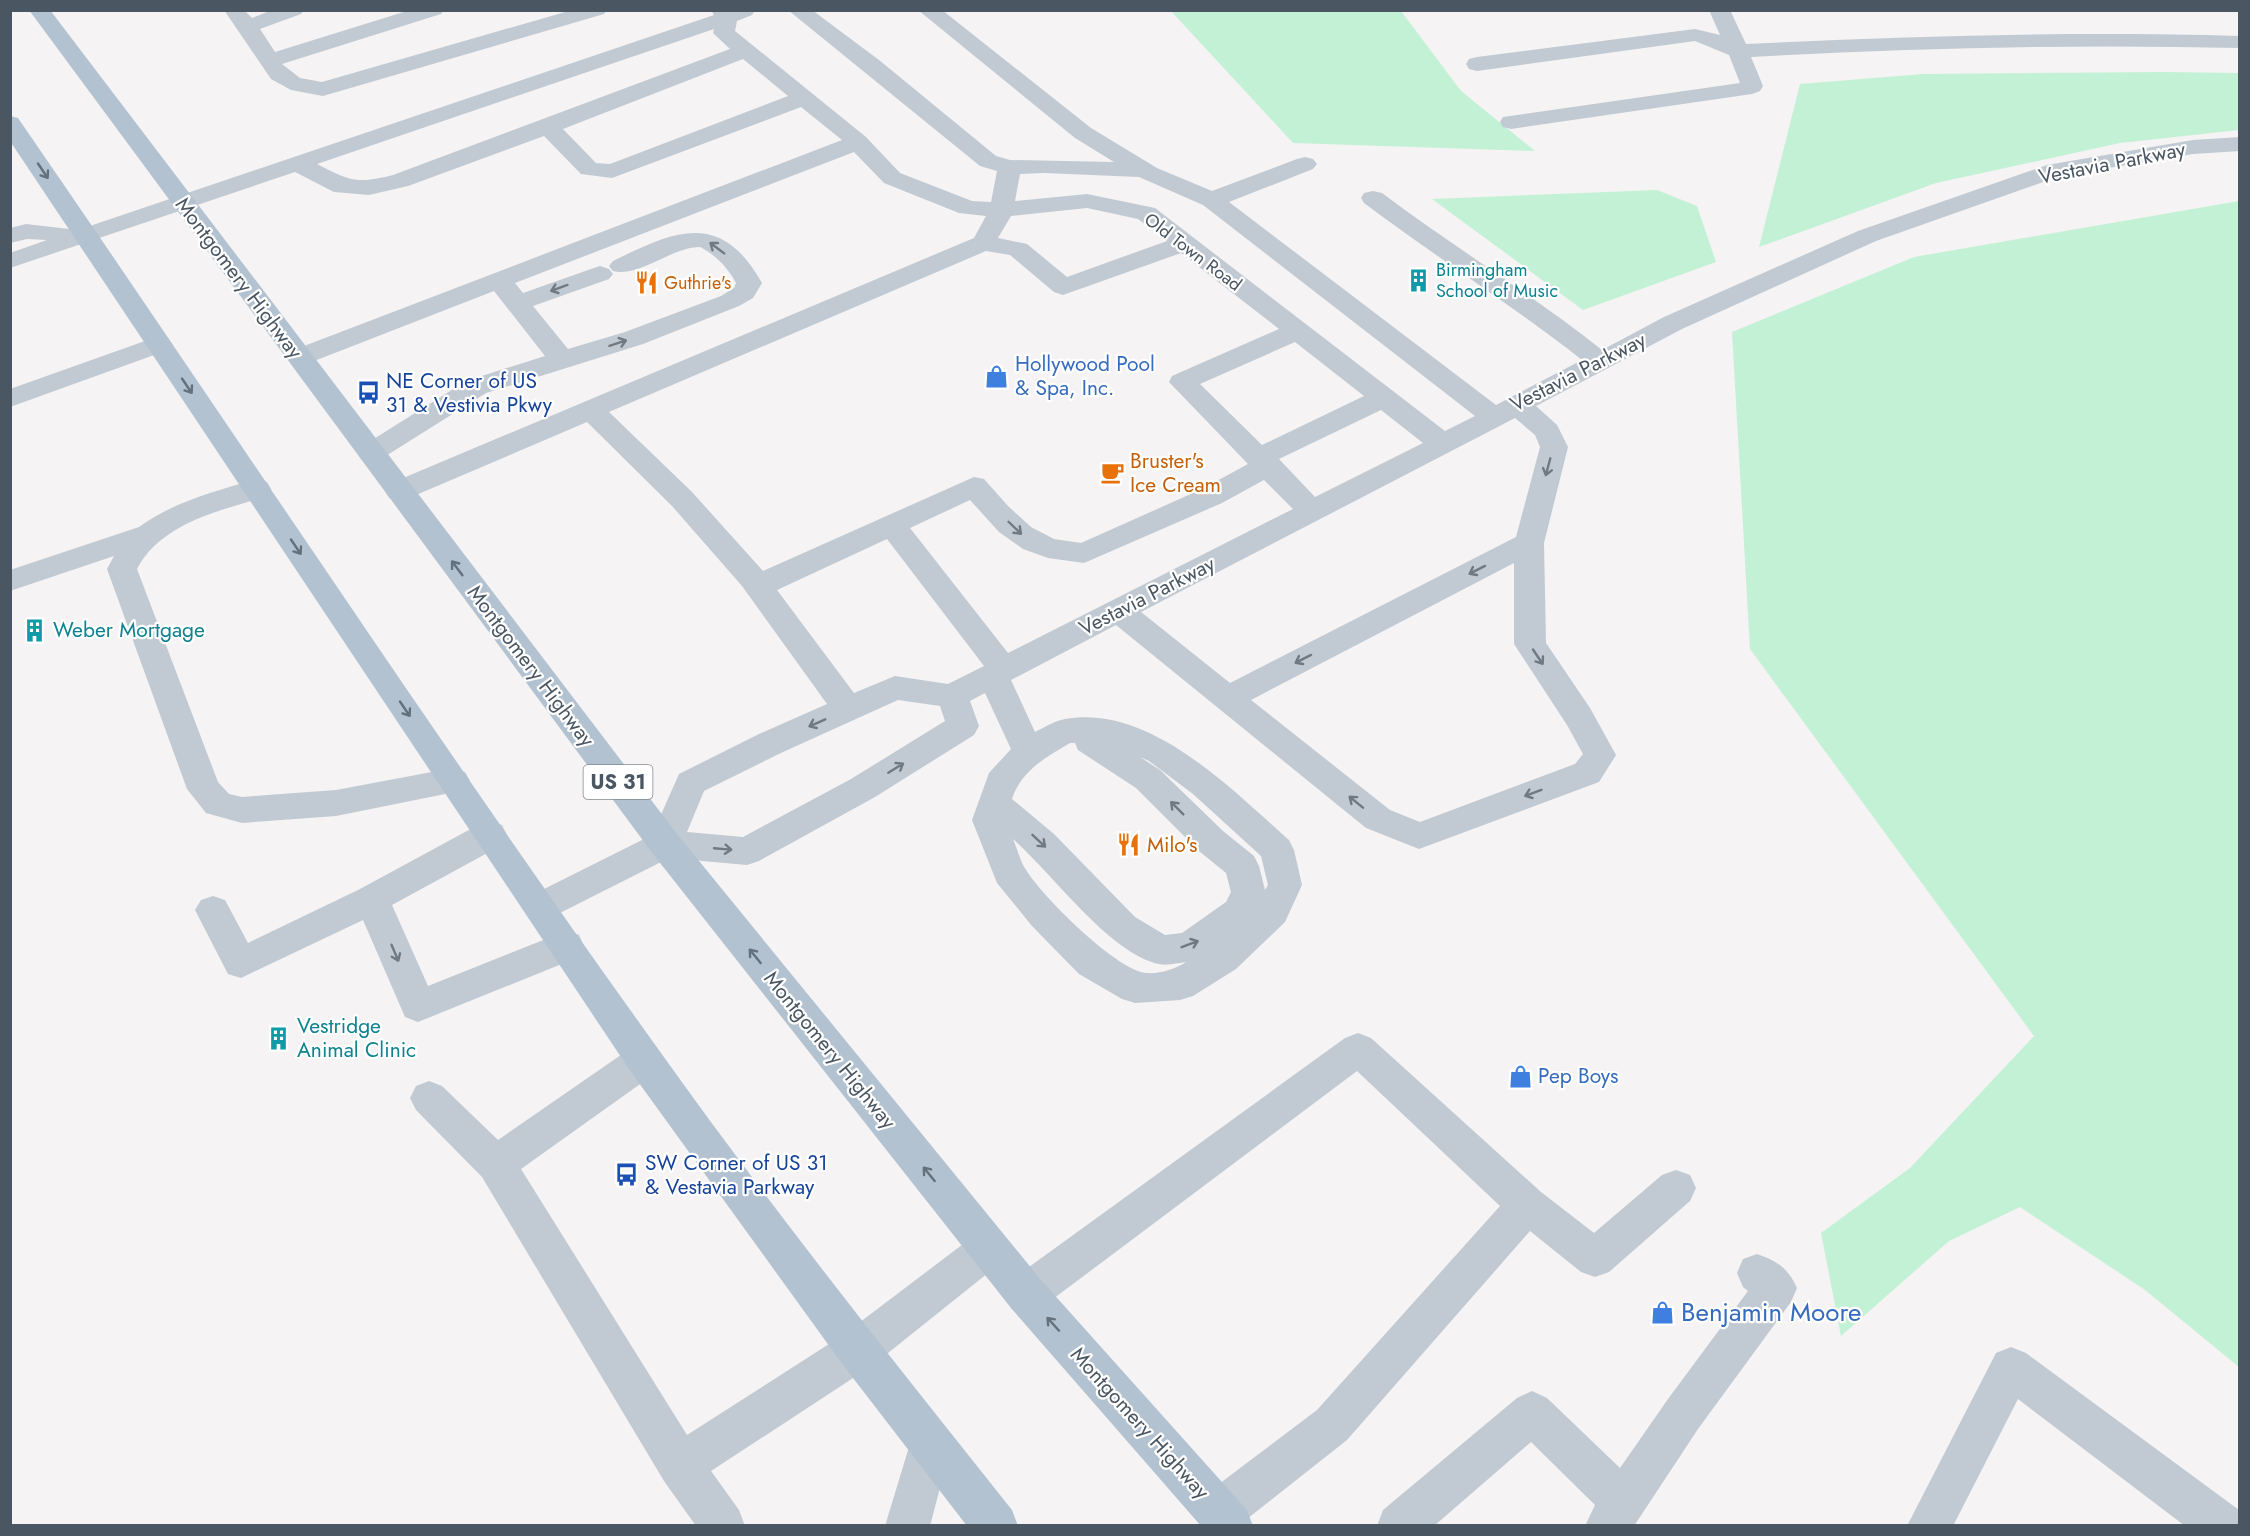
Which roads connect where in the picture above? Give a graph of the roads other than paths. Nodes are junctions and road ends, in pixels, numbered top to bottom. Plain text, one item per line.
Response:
1 (39, 10) edge
2 (294, 10) edge
3 (434, 10) edge
4 (597, 10) edge
5 (798, 10) edge
6 (928, 10) edge
7 (1719, 10) edge
8 (732, 13) edge
9 (241, 18) edge
10 (2240, 42) edge
11 (745, 51) junction
12 (1738, 51) junction
13 (269, 61) junction
14 (1477, 64) dead end
15 (805, 97) junction
16 (1511, 122) dead end
17 (10, 123) edge
18 (548, 127) junction
19 (858, 142) junction
20 (2240, 144) edge
21 (296, 164) junction
22 (1305, 164) dead end
23 (1009, 167) junction
24 (1093, 167) junction
25 (1144, 170) junction
26 (1373, 198) dead end
27 (1212, 200) junction
28 (1087, 201) junction
29 (183, 203) junction
30 (1002, 210) junction
31 (10, 236) edge
32 (87, 236) junction
33 (983, 243) junction
34 (1185, 243) junction
35 (10, 261) edge
36 (499, 280) junction
37 (518, 303) junction
38 (1297, 331) junction
39 (159, 344) junction
40 (300, 357) junction
41 (562, 359) junction
42 (1600, 361) junction
43 (1383, 398) junction
44 (10, 399) edge
45 (590, 409) junction
46 (1505, 410) junction
47 (1443, 444) junction
48 (371, 453) junction
49 (1264, 461) junction
50 (257, 489) junction
51 (399, 490) junction
52 (1312, 512) junction
53 (892, 525) junction
54 (148, 534) junction
55 (1529, 543) junction
56 (10, 581) edge
57 (758, 586) junction
58 (1119, 610) junction
59 (998, 673) junction
60 (952, 696) junction
61 (1227, 698) junction
62 (848, 709) junction
63 (1073, 731) junction
64 (1028, 751) junction
65 (453, 781) junction
66 (994, 803) junction
67 (490, 835) junction
68 (664, 844) junction
69 (372, 899) junction
70 (540, 907) junction
71 (213, 910) dead end
72 (566, 945) junction
73 (644, 1060) junction
74 (429, 1098) dead end
75 (496, 1164) junction
76 (1676, 1188) dead end
77 (1527, 1205) junction
78 (989, 1248) junction
79 (1757, 1274) dead end
80 (1026, 1294) junction
81 (858, 1350) junction
82 (930, 1442) junction
83 (680, 1465) junction
84 (1615, 1514) edge
85 (1225, 1519) edge
86 (723, 1526) edge
87 (907, 1526) edge
88 (996, 1526) edge
89 (1399, 1526) edge
90 (1929, 1526) edge
91 (2223, 1526) edge

1 - 29 main road, Montgomery Highway / US 31
2 - 9 street
3 - 13 street
4 - 13 street
5 - 23 street
6 - 25 street
7 - 12 street
8 - 11 street, Old Town Road
8 - 21 street
9 - 13 street
10 - 12 street
11 - 15 street, Old Town Road
11 - 18 street
12 - 14 street
12 - 16 street
15 - 18 street
15 - 19 street, Old Town Road
17 -> 32 main road
18 - 21 street
19 - 30 street, Old Town Road
19 - 36 street
20 - 42 street, Vestavia Parkway
21 - 29 street
22 - 27 street
23 - 24 street
23 - 30 street
24 - 25 street
24 - 28 street
25 - 27 street
26 - 42 street
27 - 46 street
28 - 30 street, Old Town Road
28 - 34 street, Old Town Road
29 - 32 street
29 - 40 main road, Montgomery Highway / US 31
30 - 33 street
31 - 32 street
32 - 35 street
32 - 39 main road
33 - 34 street
33 - 45 street
34 - 38 street, Old Town Road
36 - 37 street
36 - 40 street
37 - 41 street
41 -> 37 street
38 - 43 street, Old Town Road
38 - 49 street
39 - 44 street
39 -> 50 main road
40 - 48 main road, Montgomery Highway / US 31
41 - 48 street
42 - 46 street, Vestavia Parkway
43 - 47 street, Old Town Road
43 - 49 street
45 - 51 street
45 - 57 street
46 - 47 street, Vestavia Parkway
46 -> 55 street
47 - 52 street, Vestavia Parkway
48 - 51 main road, Montgomery Highway / US 31
49 - 52 street
53 -> 49 street
50 - 54 street
50 -> 65 main road
68 -> 51 main road, Montgomery Highway / US 31
52 - 58 street, Vestavia Parkway
53 - 57 street
53 - 59 street
54 - 56 street
54 - 65 street
55 -> 61 street
55 -> 61 street
57 - 62 street
58 - 59 street, Vestavia Parkway
58 - 61 street
59 - 60 street, Vestavia Parkway
59 - 64 street
60 - 62 street
68 -> 60 street
62 -> 68 street
63 - 64 street
66 -> 63 street
63 - 66 street
64 - 66 street
65 - 67 main road
67 - 69 street
67 - 70 main road
68 - 70 street
78 -> 68 main road, Montgomery Highway / US 31
69 - 71 street
69 -> 72 street
70 - 72 main road
72 - 73 main road
73 - 75 street
73 - 81 main road
74 - 75 street
75 - 83 street
76 - 77 street
77 - 80 street
77 - 85 street
78 - 80 main road, Montgomery Highway / US 31
78 - 81 street
79 - 84 street
85 -> 80 main road, Montgomery Highway / US 31
81 - 82 main road
81 - 83 street
82 - 87 street
82 - 88 main road
83 - 86 street
84 - 89 street
90 - 91 street

